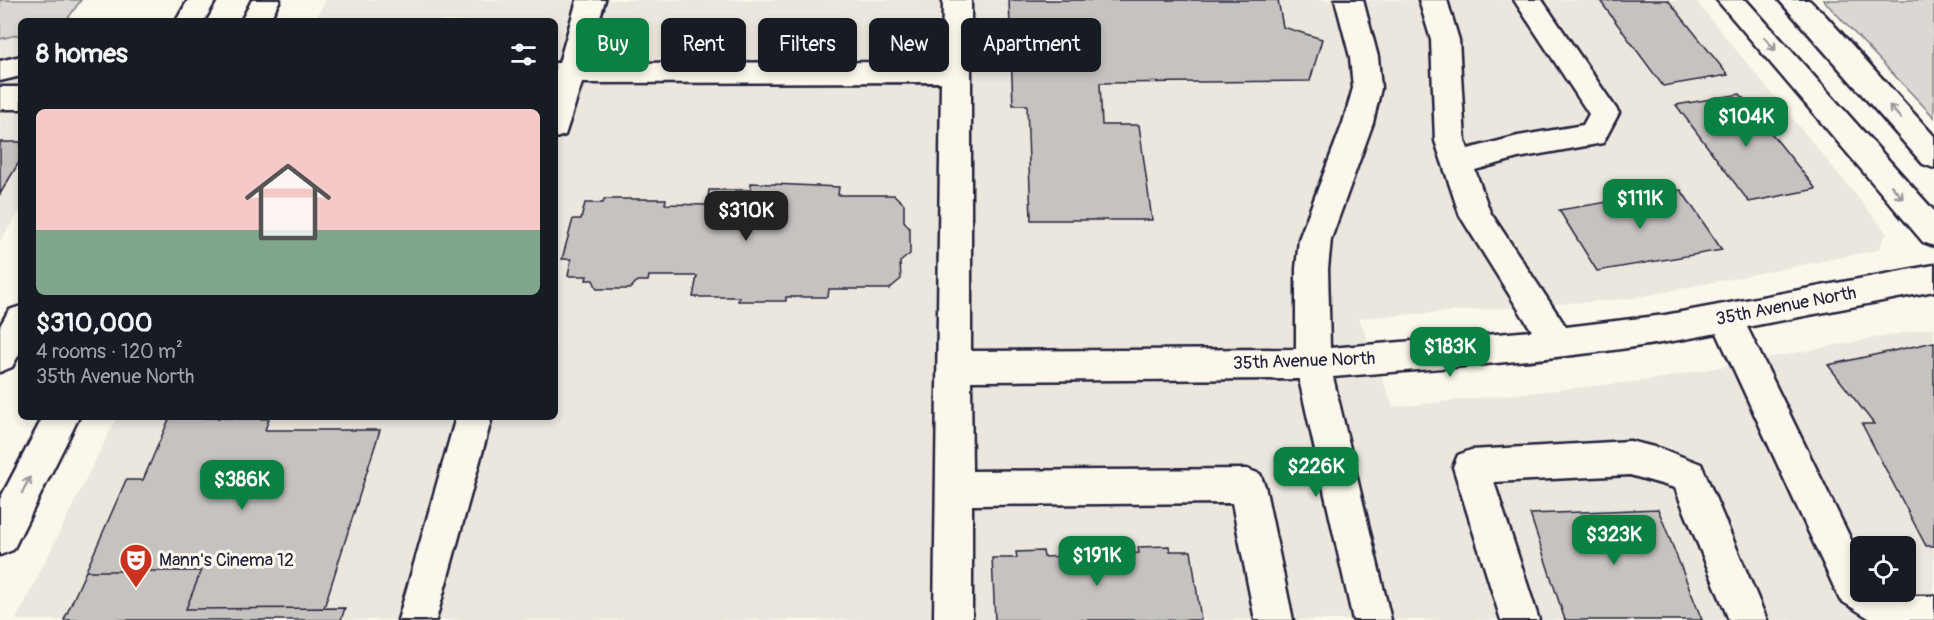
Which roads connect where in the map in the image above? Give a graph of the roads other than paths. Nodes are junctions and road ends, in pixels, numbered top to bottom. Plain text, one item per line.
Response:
1 (202, 0) edge
2 (266, 0) edge
3 (591, 0) edge
4 (957, 0) edge
5 (1348, 0) edge
6 (1433, 0) edge
7 (1528, 0) edge
8 (1731, 0) edge
9 (1793, 0) edge
10 (192, 18) edge
11 (257, 18) edge
12 (18, 67) edge
13 (0, 71) edge
14 (956, 72) junction
15 (563, 73) edge
16 (0, 98) edge
17 (18, 98) edge
18 (558, 107) edge
19 (1934, 156) edge
20 (1458, 163) junction
21 (1934, 233) edge
22 (1934, 278) edge
23 (1726, 318) junction
24 (18, 325) edge
25 (1558, 343) junction
26 (0, 357) edge
27 (1313, 364) junction
28 (955, 366) junction
29 (59, 420) edge
30 (473, 420) edge
31 (953, 488) junction
32 (0, 537) edge
33 (1850, 579) edge
34 (1878, 602) edge
35 (1934, 615) edge
36 (417, 620) edge
37 (953, 620) edge
38 (1274, 620) edge
39 (1372, 620) edge
40 (1520, 620) edge
41 (1748, 620) edge

1 - 10 street
2 - 11 street
3 - 15 street
4 - 14 street
5 - 27 street
6 - 20 street
7 - 20 street
8 -> 21 street
19 -> 9 street
12 - 13 street
14 - 15 street
14 - 28 street
15 - 18 street
16 - 17 street
20 - 25 street
22 - 23 street, 35th Avenue North
23 - 25 street, 35th Avenue North
23 - 33 street
24 - 26 street
25 - 27 street, 35th Avenue North
27 - 28 street, 35th Avenue North
27 - 39 street
28 - 31 street
32 -> 29 street
30 - 36 street
31 - 37 street
31 - 38 street
34 - 35 street
40 - 41 street

